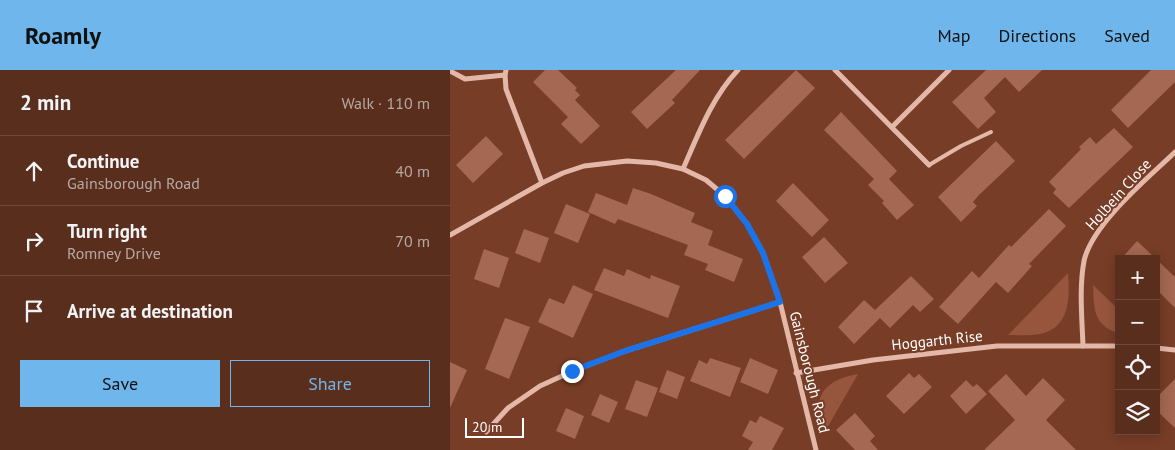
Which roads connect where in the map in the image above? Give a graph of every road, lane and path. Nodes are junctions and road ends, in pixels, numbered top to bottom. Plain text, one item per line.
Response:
1 (738, 70) edge
2 (835, 70) edge
3 (949, 70) edge
4 (450, 71) edge
5 (505, 72) edge
6 (892, 126) junction
7 (991, 132) dead end
8 (1175, 152) edge
9 (929, 165) joint
10 (682, 169) junction
11 (542, 183) junction
12 (450, 235) edge
13 (780, 302) junction
14 (1082, 346) junction
15 (1115, 346) edge
16 (1160, 348) edge
17 (1175, 350) edge
18 (796, 373) junction
19 (486, 432) dead end
20 (816, 450) edge

1 - 10 street
2 - 6 street
3 - 6 street
4 - 5 street
5 - 11 street
6 - 9 street
7 - 9 lane
8 - 14 street, Holbein Close
10 - 11 street, Gainsborough Road
10 - 13 street, Gainsborough Road
11 - 12 street, Gainsborough Road
13 - 18 street, Gainsborough Road
13 - 19 street
14 - 15 street, Hoggarth Rise
14 - 18 street, Hoggarth Rise
16 - 17 street
18 - 20 street, Gainsborough Road

